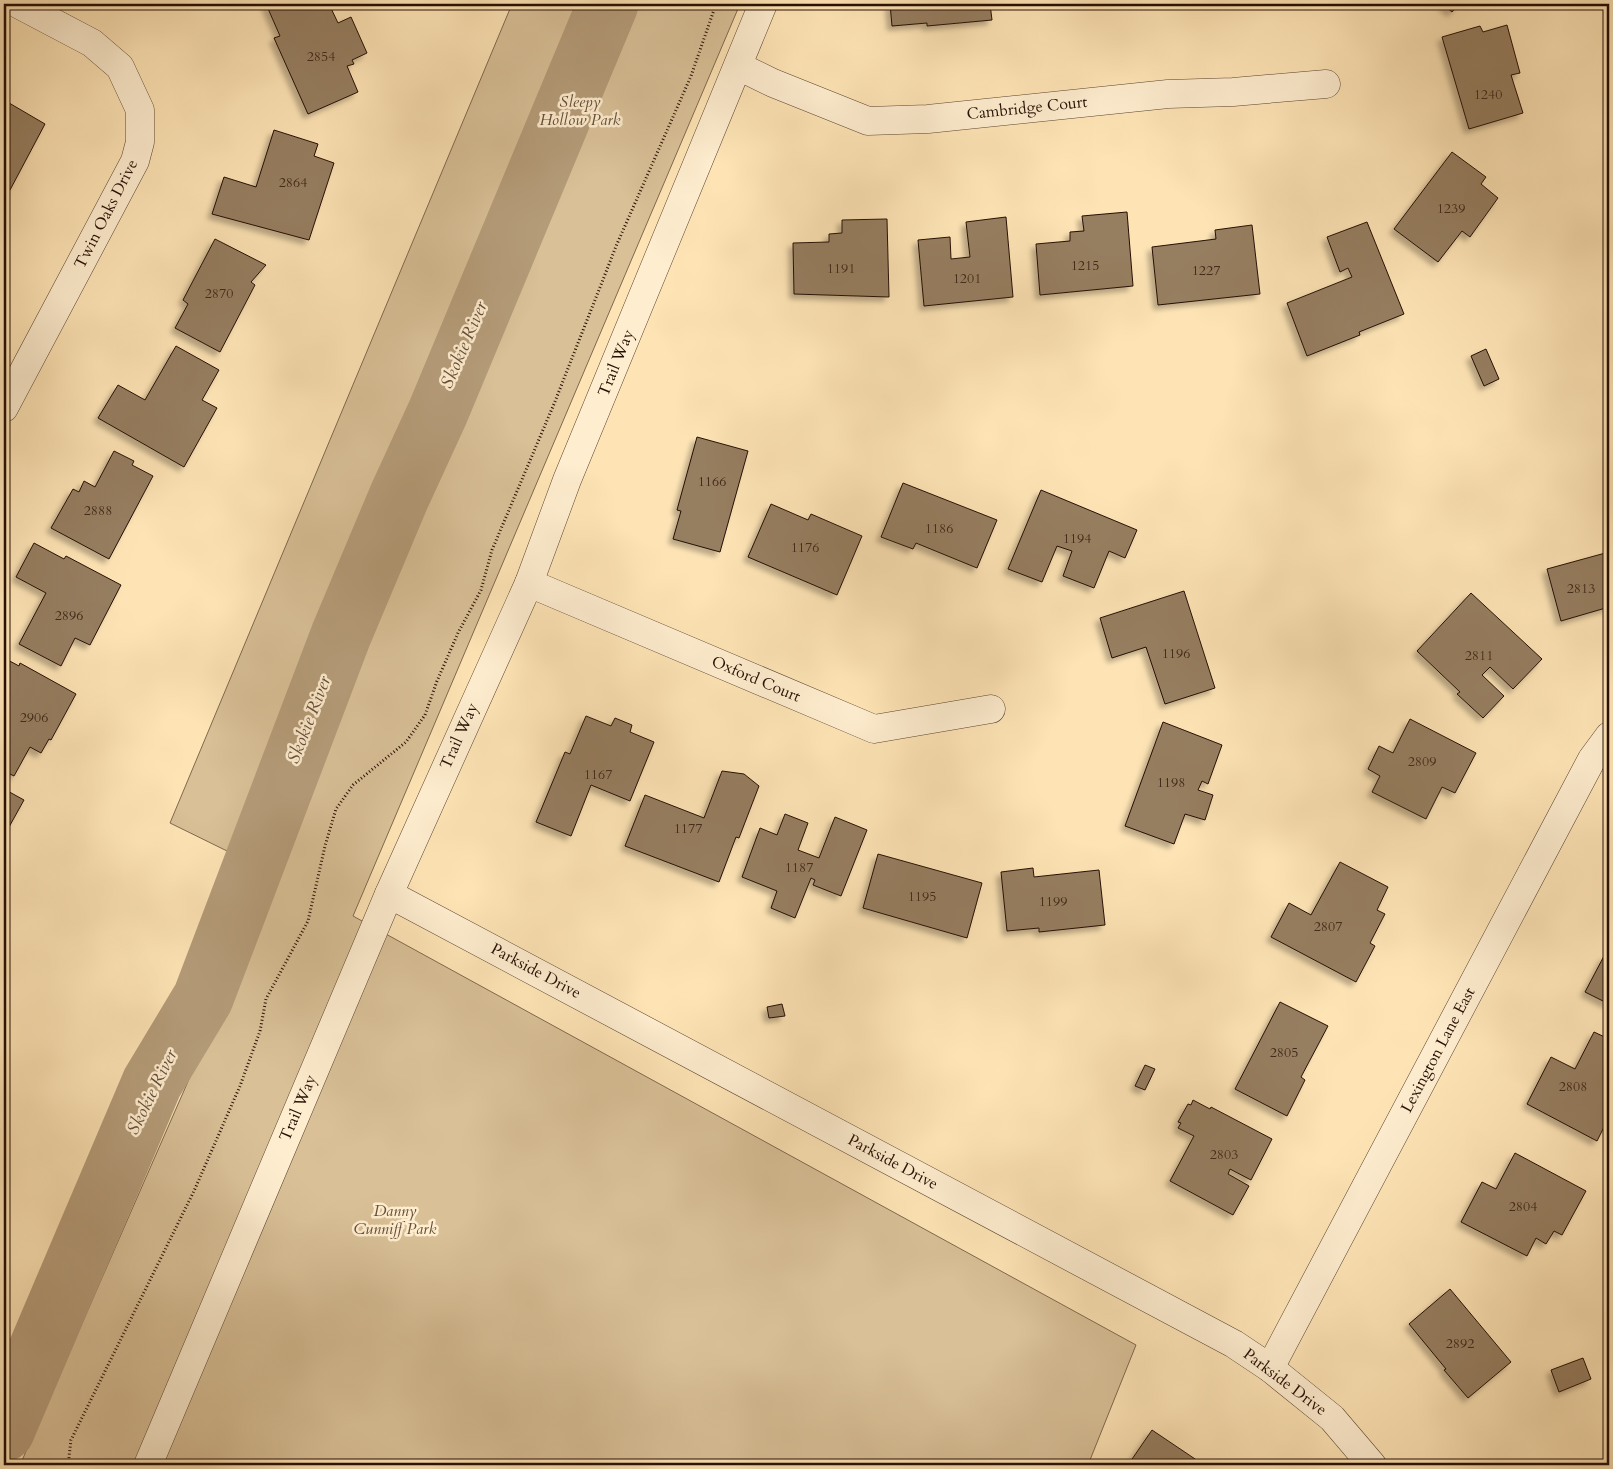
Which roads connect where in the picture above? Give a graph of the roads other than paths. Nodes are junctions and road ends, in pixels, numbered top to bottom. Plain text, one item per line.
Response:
1 (18, 4) edge
2 (762, 4) edge
3 (738, 66) junction
4 (1326, 84) dead end
5 (4, 408) edge
6 (529, 583) junction
7 (991, 710) dead end
8 (1609, 736) edge
9 (389, 894) junction
10 (1270, 1368) junction
11 (148, 1465) edge
12 (1372, 1465) edge

1 - 5 street, Twin Oaks Drive
2 - 3 street, Trail Way
3 - 4 street, Cambridge Court
3 - 6 street, Trail Way
6 - 7 street, Oxford Court
6 - 9 street, Trail Way
8 - 10 street, Lexington Lane East
9 - 10 street, Parkside Drive
9 - 11 street, Trail Way
10 - 12 street, Parkside Drive

